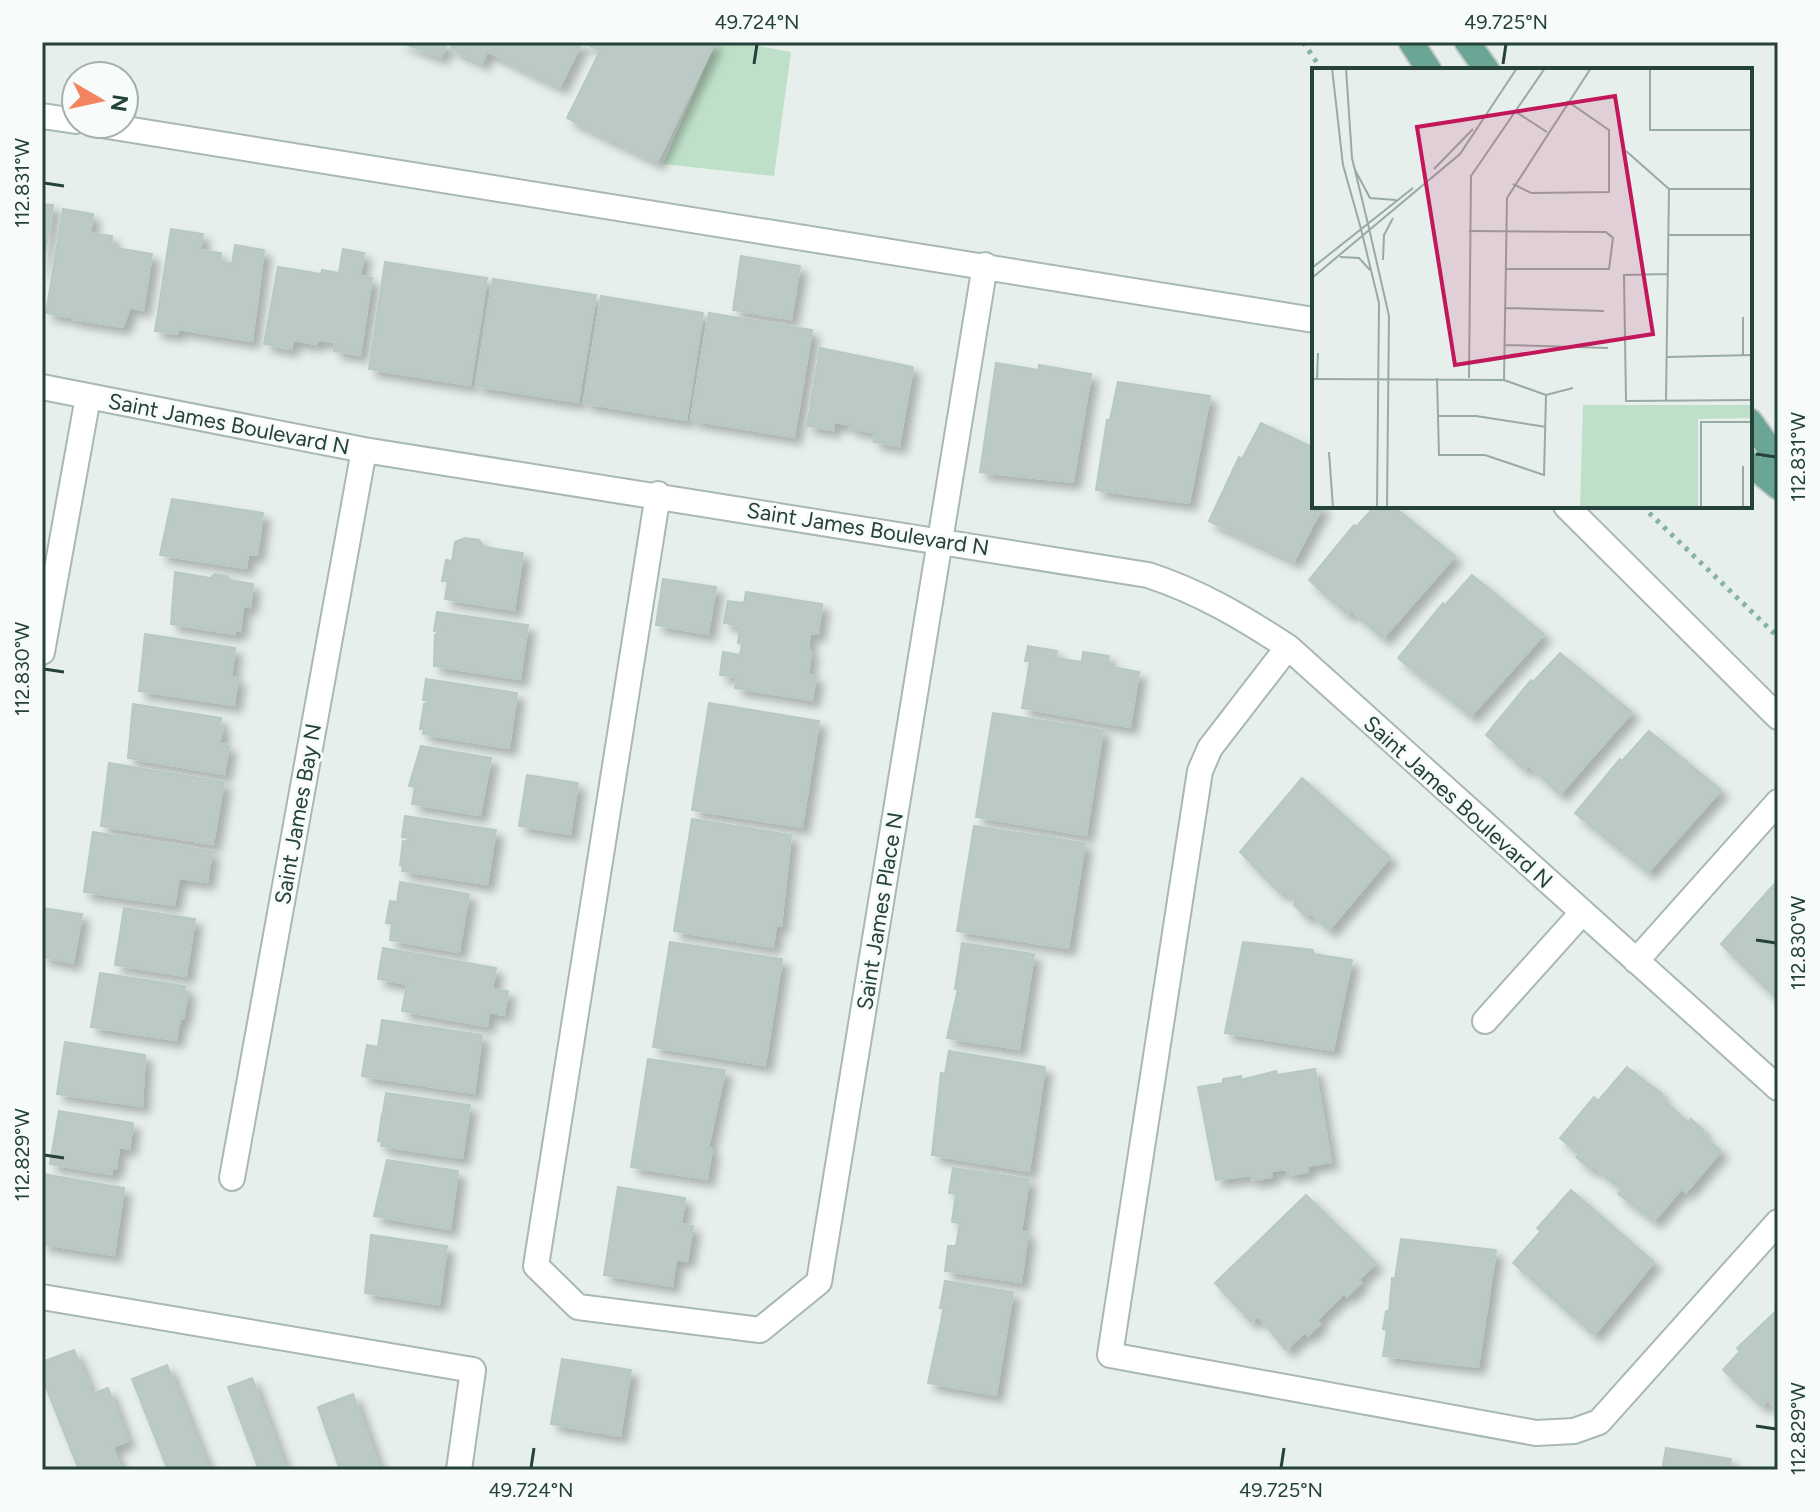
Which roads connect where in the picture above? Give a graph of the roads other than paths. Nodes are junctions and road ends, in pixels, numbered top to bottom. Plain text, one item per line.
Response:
1 (1411, 42) edge
2 (1467, 42) edge
3 (1428, 68) edge
4 (1486, 68) edge
5 (140, 131) edge
6 (985, 265) junction
7 (1312, 320) edge
8 (42, 387) edge
9 (88, 397) junction
10 (1752, 424) edge
11 (364, 450) junction
12 (1778, 460) edge
13 (1752, 466) edge
14 (1778, 487) edge
15 (658, 494) junction
16 (1568, 508) edge
17 (941, 540) junction
18 (1288, 647) junction
19 (42, 652) edge
20 (1778, 717) edge
21 (1778, 802) edge
22 (1581, 914) junction
23 (1636, 961) junction
24 (1485, 1021) dead end
25 (1778, 1088) edge
26 (232, 1178) dead end
27 (1778, 1222) edge
28 (42, 1297) edge
29 (459, 1470) edge

1 - 3 main road
2 - 4 main road
5 - 6 street
6 - 7 street
6 - 17 street, Saint James Place N
8 - 9 street, Saint James Boulevard N
9 - 11 street, Saint James Boulevard N
9 - 19 street
10 - 12 main road
11 - 15 street, Saint James Boulevard N
11 - 26 street, Saint James Bay N
13 - 14 main road
15 - 17 street, Saint James Boulevard N
15 - 17 street, Saint James Place N
16 - 20 street
17 - 18 street, Saint James Boulevard N
18 - 22 street, Saint James Boulevard N
18 - 27 street
21 - 23 street
22 - 23 street, Saint James Boulevard N
22 - 24 street
23 - 25 street, Saint James Boulevard N
28 - 29 street

